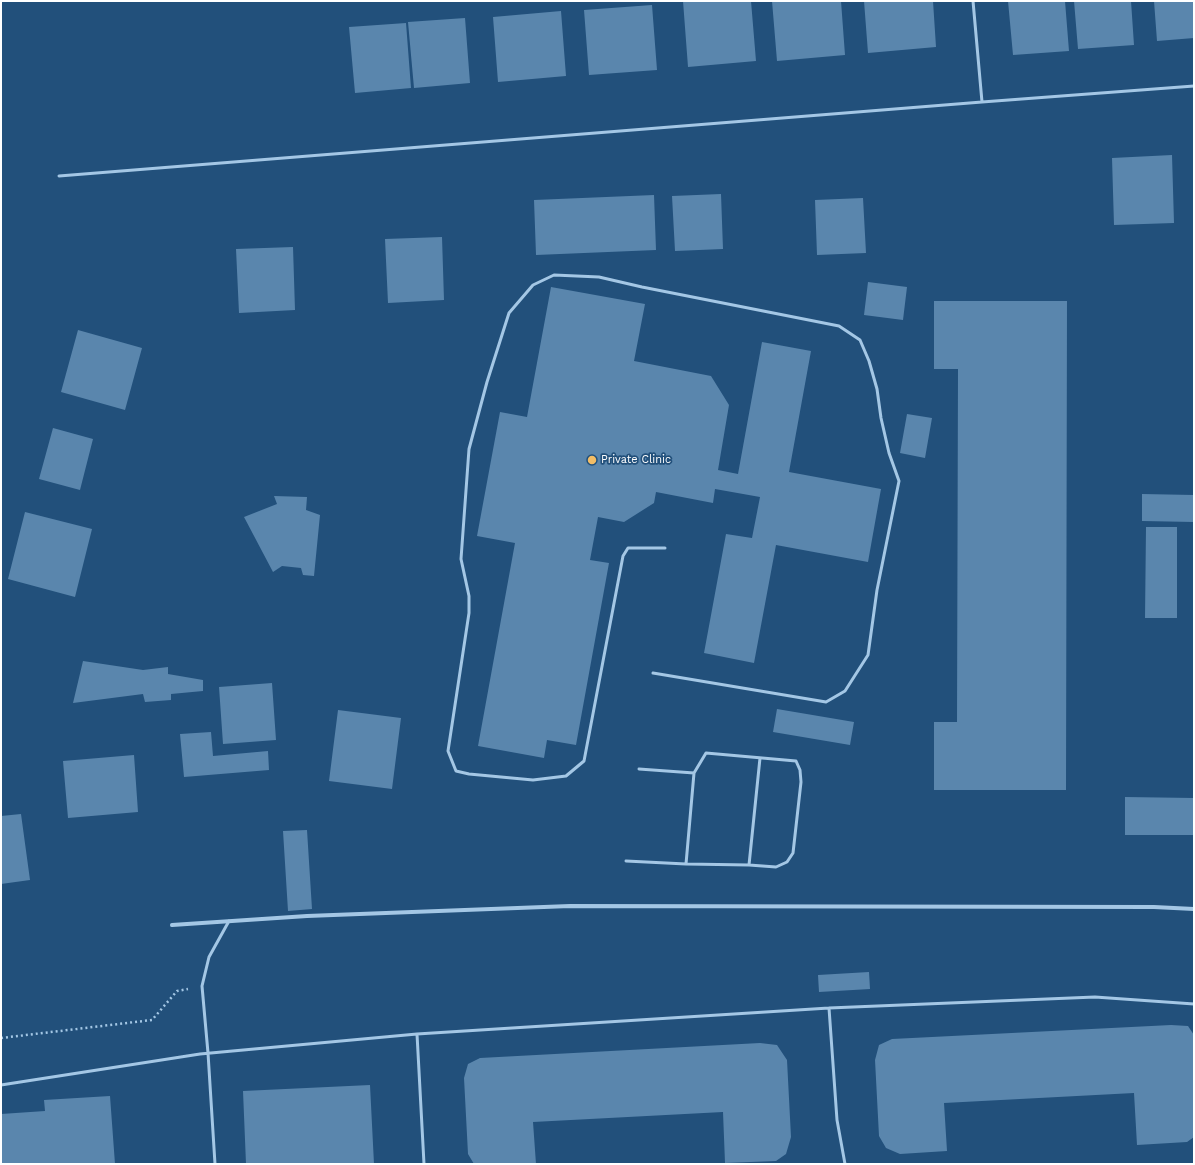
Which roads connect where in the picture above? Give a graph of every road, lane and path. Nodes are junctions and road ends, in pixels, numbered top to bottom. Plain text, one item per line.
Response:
1 (973, 1) edge
2 (1194, 86) edge
3 (982, 102) junction
4 (59, 176) dead end
5 (665, 548) dead end
6 (653, 673) dead end
7 (760, 758) junction
8 (639, 769) dead end
9 (694, 773) junction
10 (626, 861) dead end
11 (686, 864) junction
12 (749, 865) junction
13 (1194, 909) edge
14 (228, 921) junction
15 (172, 925) dead end
16 (202, 986) junction
17 (1194, 1004) edge
18 (829, 1008) junction
19 (417, 1034) junction
20 (1, 1038) edge
21 (208, 1053) junction
22 (1, 1085) edge
23 (215, 1164) edge
24 (424, 1164) edge
25 (845, 1164) edge

1 - 3 lane
2 - 3 lane
3 - 4 lane
5 - 6 lane
7 - 9 lane
7 - 12 lane
7 - 12 lane
8 - 9 lane
9 - 11 lane
10 - 11 lane
11 - 12 lane
13 - 14 street
14 - 15 street
14 - 16 lane
16 - 20 path
16 - 21 lane
17 - 18 lane
18 - 19 lane
18 - 25 lane
19 - 21 lane
19 - 24 lane
21 - 22 lane
21 - 23 lane

